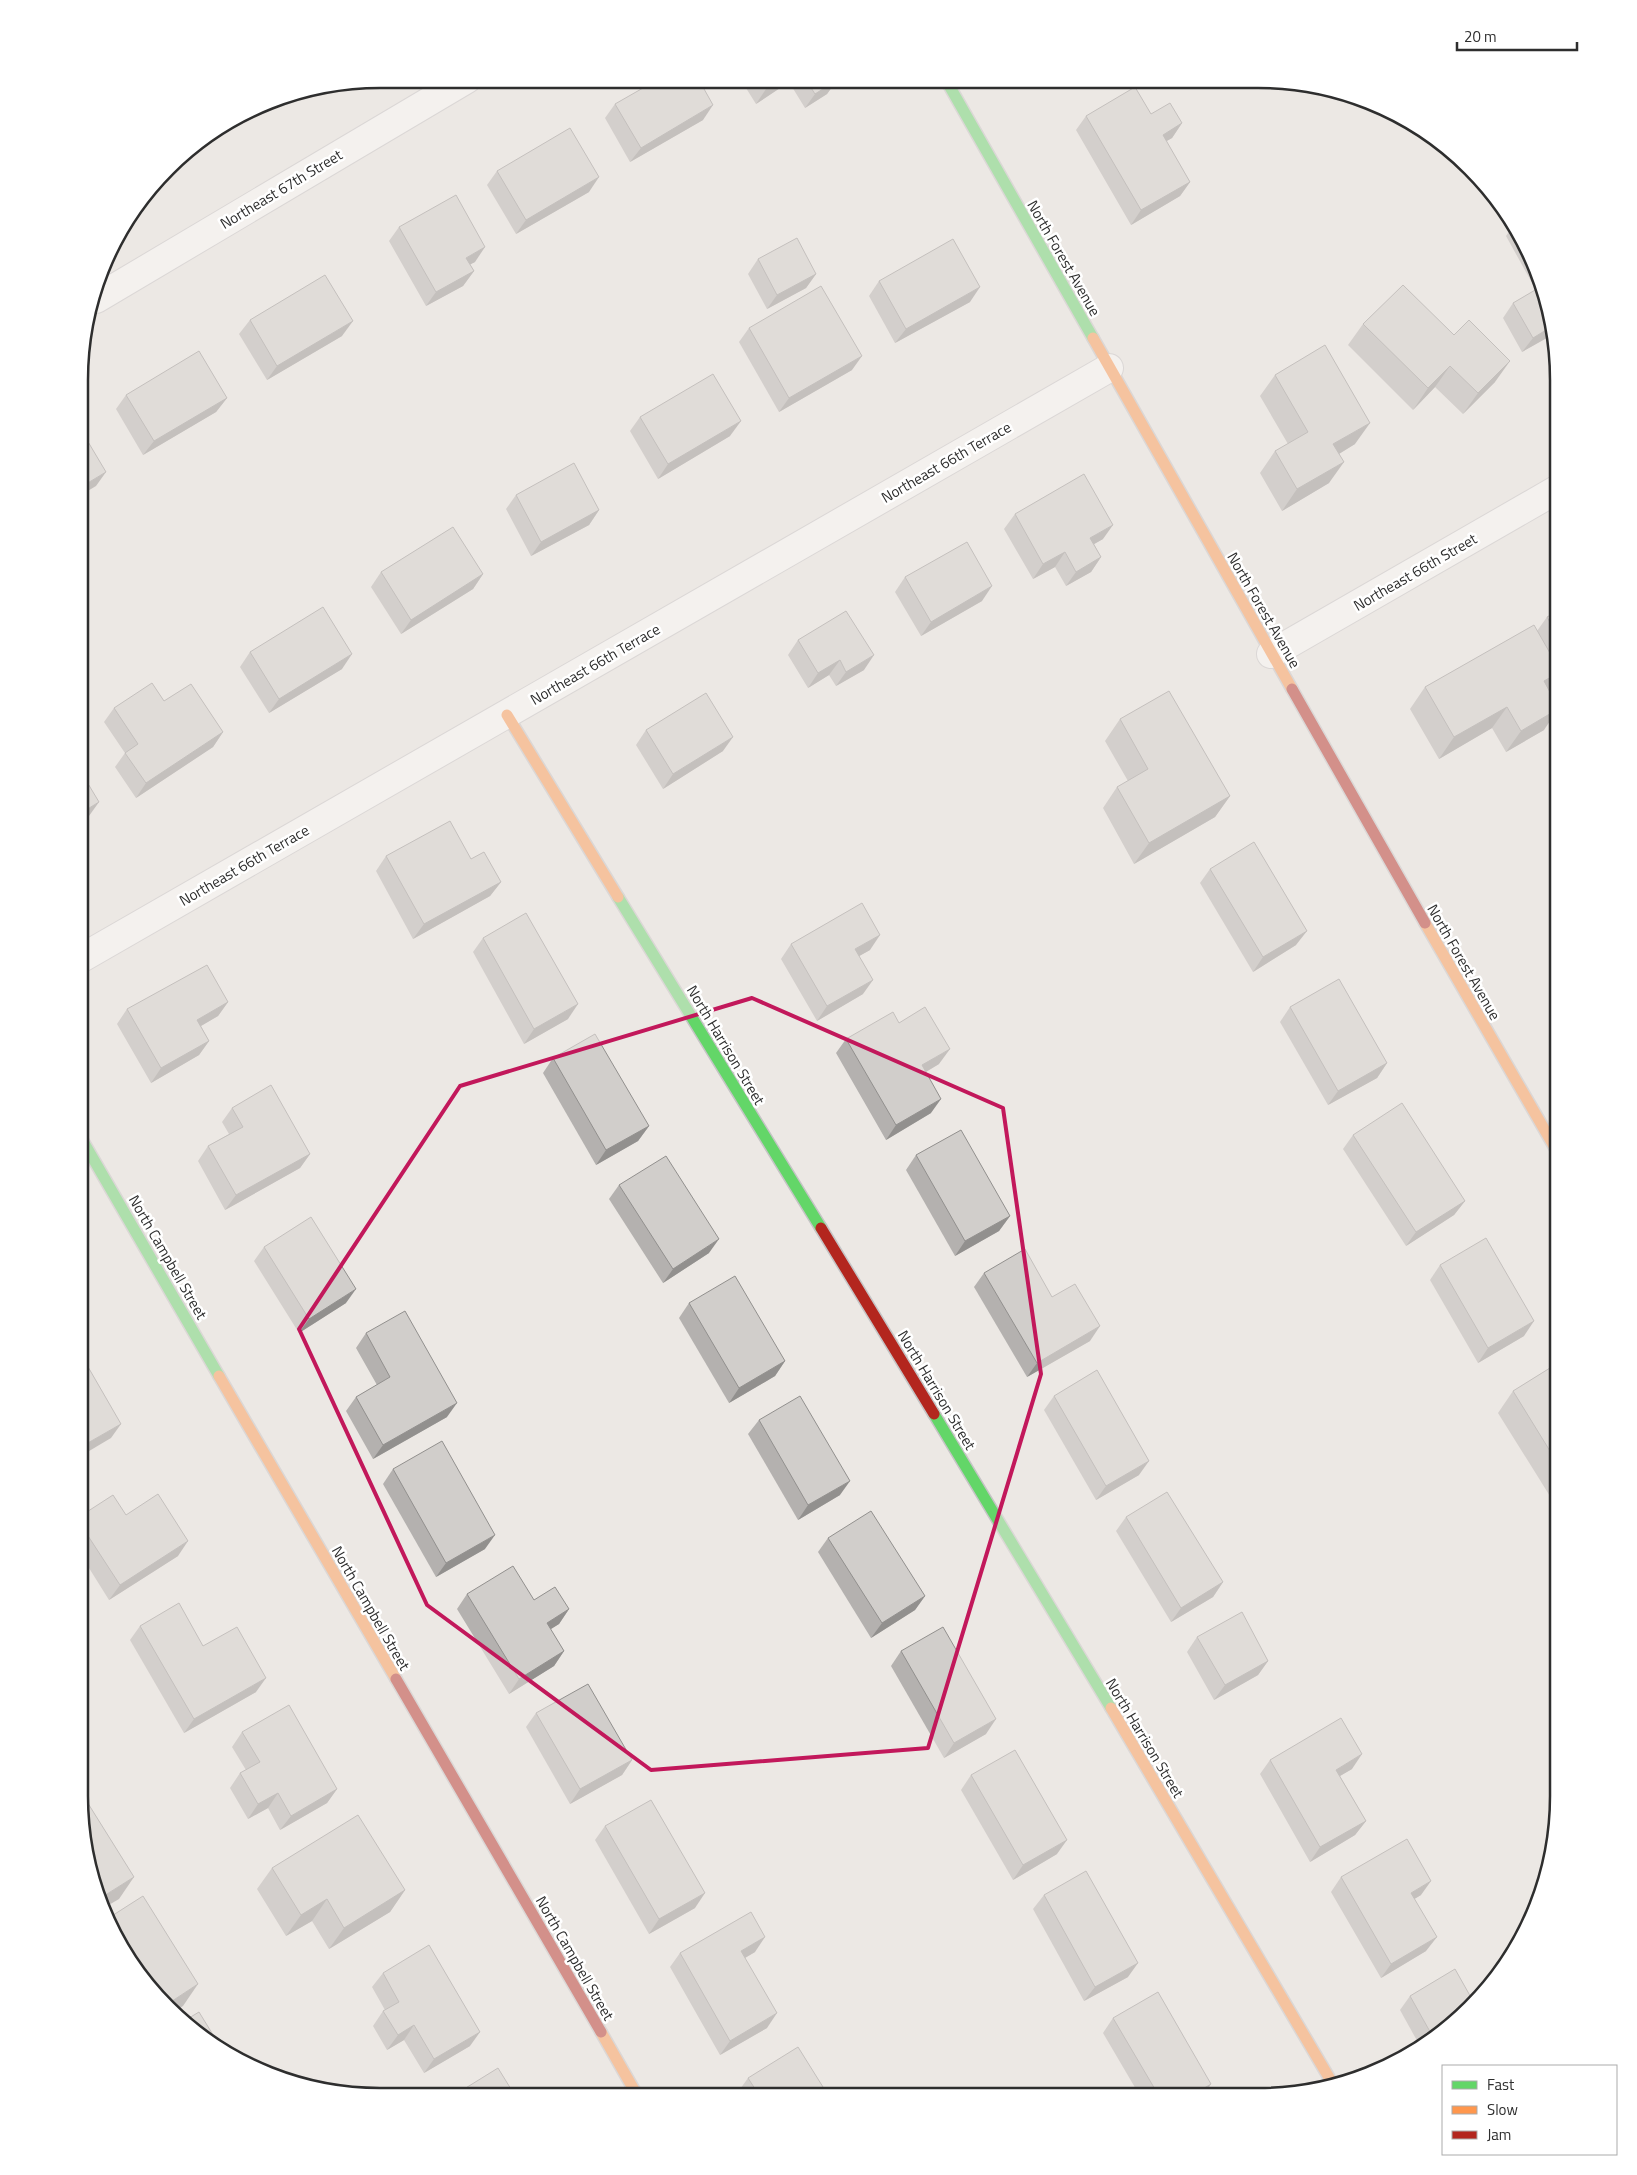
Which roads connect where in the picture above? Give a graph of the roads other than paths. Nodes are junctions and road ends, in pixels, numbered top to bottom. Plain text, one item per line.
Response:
1 (454, 87) edge
2 (950, 87) edge
3 (99, 297) edge
4 (1109, 368) junction
5 (1550, 495) edge
6 (1271, 654) junction
7 (507, 715) junction
8 (87, 955) edge
9 (1550, 1139) edge
10 (87, 1148) edge
11 (1330, 2079) edge
12 (633, 2088) edge

1 - 3 street, Northeast 67th Street
2 - 4 street, North Forest Avenue
4 - 6 street, North Forest Avenue
4 - 7 street, Northeast 66th Terrace
5 - 6 street, Northeast 66th Street
6 - 9 street, North Forest Avenue
7 - 8 street, Northeast 66th Terrace
7 - 11 street, North Harrison Street
10 - 12 street, North Campbell Street

